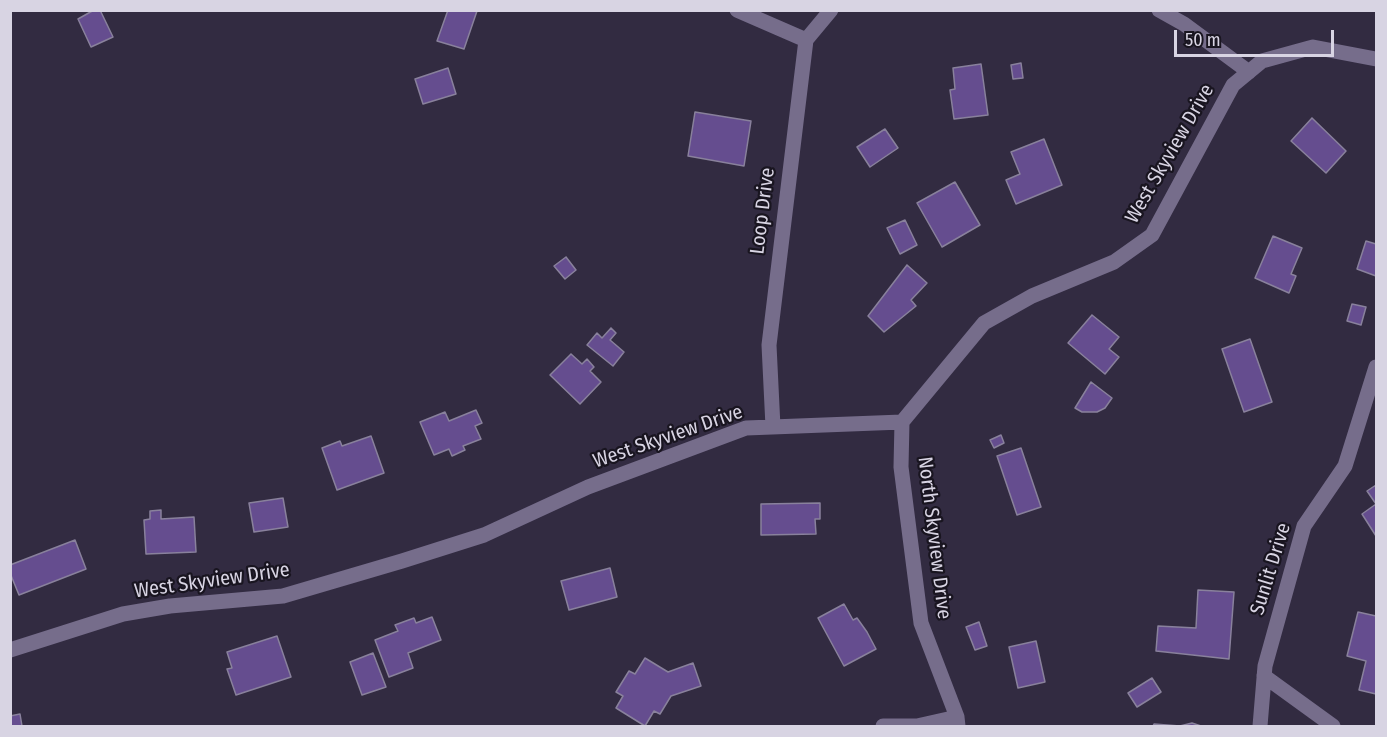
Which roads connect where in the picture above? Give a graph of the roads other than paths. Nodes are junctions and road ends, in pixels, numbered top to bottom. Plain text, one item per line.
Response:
1 (737, 10) edge
2 (831, 10) edge
3 (1159, 10) edge
4 (806, 40) junction
5 (1377, 58) edge
6 (1249, 72) junction
7 (1377, 367) edge
8 (902, 422) junction
9 (773, 427) junction
10 (10, 650) edge
11 (1264, 676) junction
12 (957, 722) edge
13 (883, 726) edge
14 (1260, 726) edge
15 (1332, 726) edge

1 - 4 street
2 - 4 street
3 - 6 street
4 - 9 street, Loop Drive
5 - 6 street, West Skyview Drive
6 - 8 street, West Skyview Drive
7 - 11 street, Sunlit Drive
8 - 9 street, West Skyview Drive
8 - 12 street, North Skyview Drive
9 - 10 street, West Skyview Drive
11 - 14 street, Sunlit Drive
11 - 15 street
12 - 13 street

